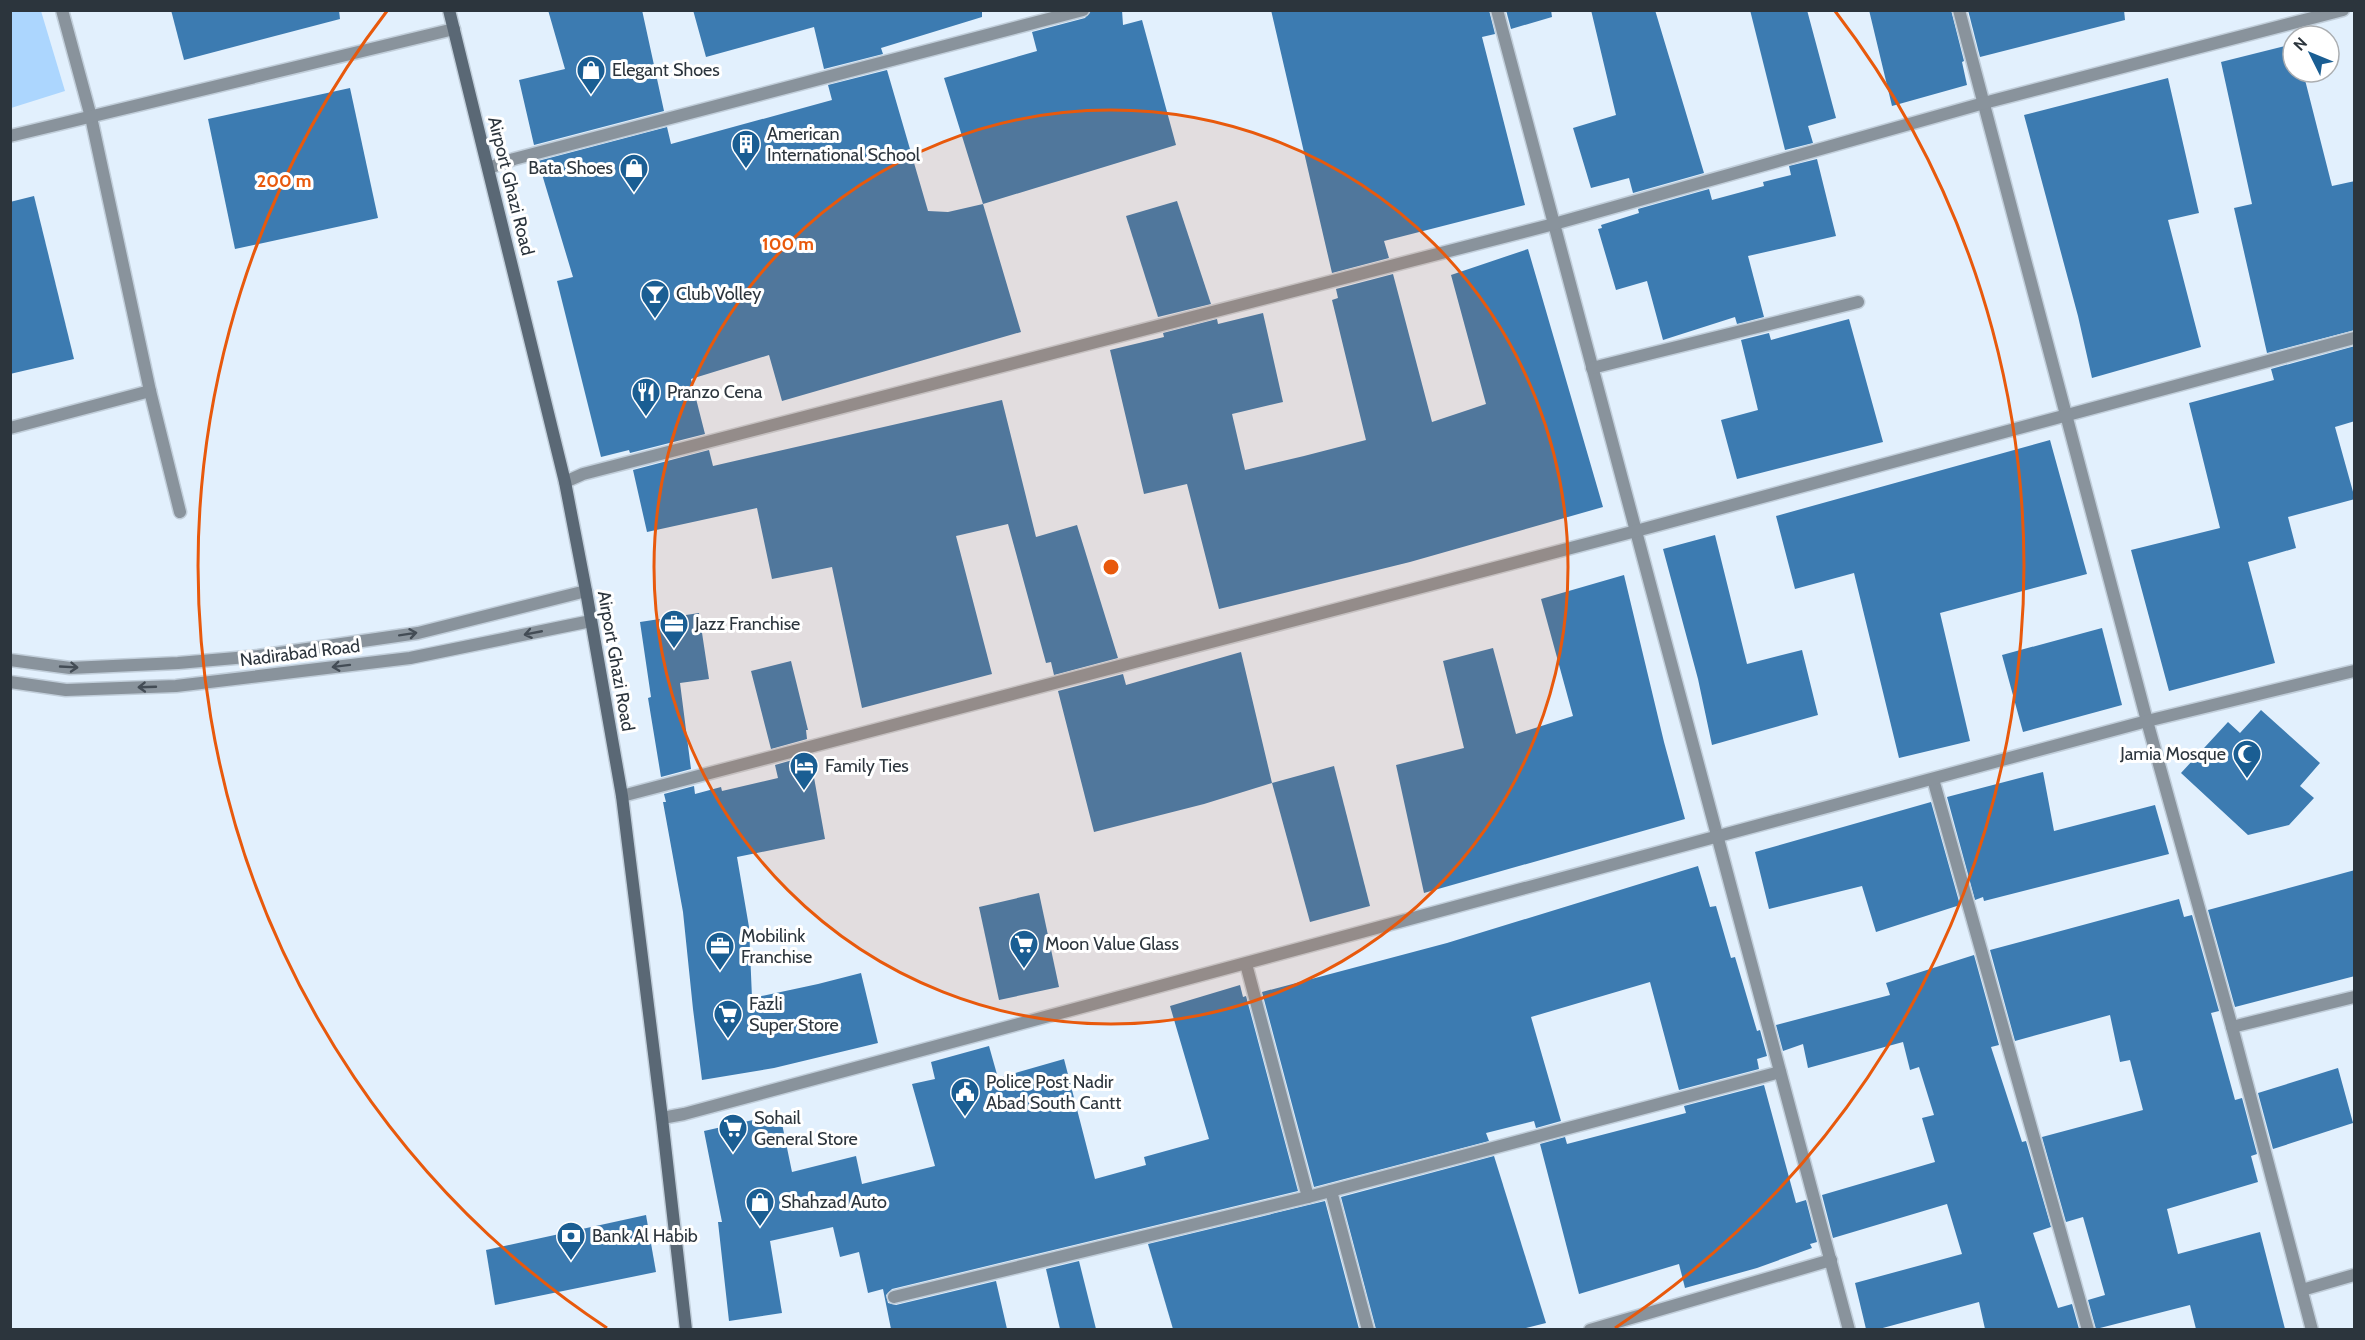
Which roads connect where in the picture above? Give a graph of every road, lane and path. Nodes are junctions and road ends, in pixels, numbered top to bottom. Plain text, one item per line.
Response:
1 (62, 10) edge
2 (449, 10) edge
3 (1083, 10) edge
4 (1497, 10) edge
5 (1959, 10) edge
6 (2343, 10) edge
7 (454, 29) junction
8 (1984, 103) junction
9 (91, 117) junction
10 (10, 136) edge
11 (489, 168) junction
12 (1554, 224) junction
13 (1858, 302) dead end
14 (2355, 338) edge
15 (1592, 368) junction
16 (150, 391) junction
17 (2068, 414) junction
18 (10, 428) edge
19 (565, 482) junction
20 (180, 512) dead end
21 (1636, 531) junction
22 (586, 591) junction
23 (591, 621) junction
24 (10, 660) edge
25 (24, 662) junction
26 (2355, 671) edge
27 (13, 682) edge
28 (2147, 721) junction
29 (1933, 778) junction
30 (622, 796) junction
31 (1718, 838) junction
32 (1246, 964) junction
33 (2355, 997) edge
34 (2232, 1027) junction
35 (1780, 1072) junction
36 (662, 1118) junction
37 (1331, 1191) junction
38 (1308, 1197) junction
39 (1831, 1260) junction
40 (2355, 1275) edge
41 (2302, 1290) junction
42 (894, 1298) dead end
43 (686, 1329) edge
44 (1368, 1329) edge
45 (1593, 1329) edge
46 (1849, 1329) edge
47 (2088, 1329) edge
48 (2312, 1329) edge

1 - 9 street
2 - 7 main road, Airport Ghazi Road
3 - 11 street
4 - 12 street
5 - 8 street
6 - 8 street
7 - 9 street
7 - 11 main road, Airport Ghazi Road
8 - 12 street
8 - 17 street
9 - 10 street
9 - 16 street
11 - 19 main road, Airport Ghazi Road
12 - 15 street
12 - 19 street
13 - 15 street
14 - 17 street
15 - 21 street
16 - 18 street
16 - 20 street
17 - 21 street
17 - 28 street
19 - 22 main road, Airport Ghazi Road
21 - 30 street
21 - 31 street
22 - 23 main road, Airport Ghazi Road
25 -> 22 street, Nadirabad Road
23 -> 27 street, Nadirabad Road
23 - 30 main road, Airport Ghazi Road
24 - 25 street, Nadirabad Road
25 - 27 street
26 - 28 street
28 - 29 street
28 - 34 street
29 - 31 street
29 - 47 street
30 - 36 main road, Airport Ghazi Road
31 - 32 street
31 - 35 street
32 - 36 street
32 - 38 street
33 - 34 street
34 - 41 street
35 - 37 street
35 - 39 street
36 - 43 main road, Airport Ghazi Road
37 - 38 street
37 - 44 street
38 - 42 street
39 - 45 street
39 - 46 street
40 - 41 street
41 - 48 street

